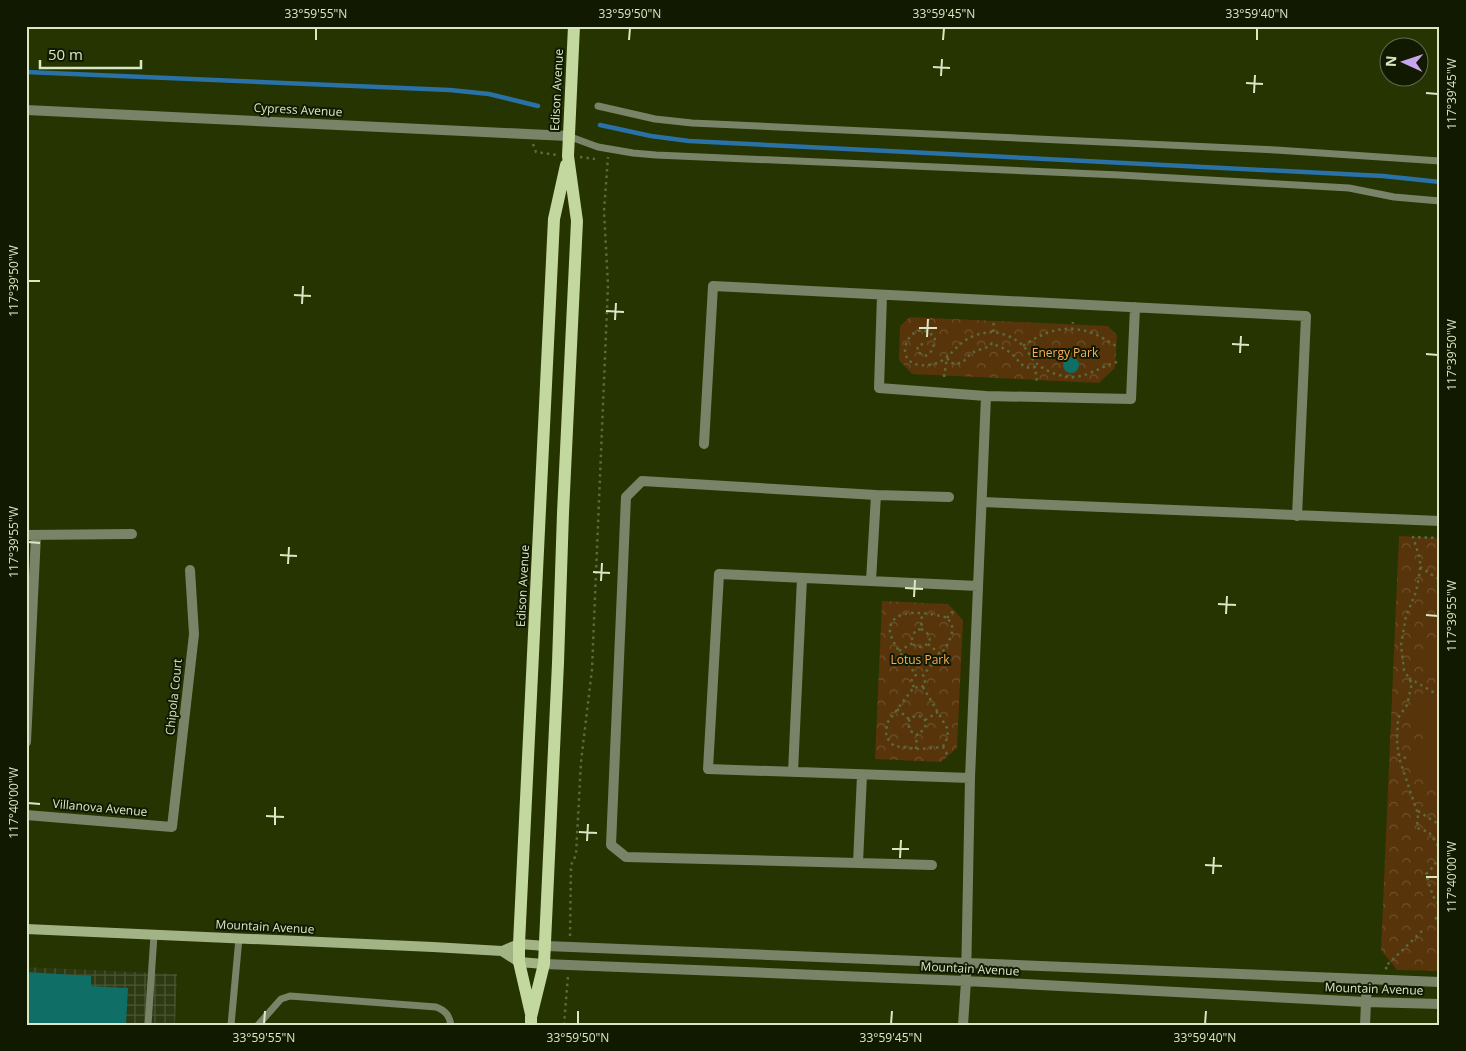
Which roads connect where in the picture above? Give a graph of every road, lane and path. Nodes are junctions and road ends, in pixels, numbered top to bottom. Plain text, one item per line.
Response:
1 (574, 26) edge
2 (598, 106) dead end
3 (26, 110) edge
4 (568, 136) junction
5 (609, 149) junction
6 (568, 156) junction
7 (1440, 161) edge
8 (1440, 201) edge
9 (882, 295) junction
10 (1135, 308) junction
11 (994, 319) dead end
12 (1073, 322) dead end
13 (1072, 330) junction
14 (992, 332) junction
15 (923, 344) dead end
16 (1023, 346) junction
17 (1118, 347) dead end
18 (947, 358) junction
19 (1117, 362) dead end
20 (1037, 366) junction
21 (944, 377) dead end
22 (1037, 382) dead end
23 (986, 396) junction
24 (704, 444) dead end
25 (876, 495) junction
26 (949, 497) dead end
27 (982, 502) junction
28 (1296, 516) junction
29 (1440, 521) edge
30 (132, 534) dead end
31 (31, 535) edge
32 (1440, 538) edge
33 (1420, 567) junction
34 (190, 570) dead end
35 (802, 578) junction
36 (1440, 580) edge
37 (871, 581) junction
38 (978, 586) junction
39 (954, 610) dead end
40 (922, 614) junction
41 (947, 618) junction
42 (921, 629) junction
43 (913, 643) junction
44 (928, 644) junction
45 (900, 651) junction
46 (940, 654) junction
47 (916, 675) junction
48 (923, 675) junction
49 (1408, 677) junction
50 (914, 687) junction
51 (923, 687) junction
52 (1440, 696) edge
53 (897, 710) junction
54 (938, 712) junction
55 (910, 720) junction
56 (925, 720) junction
57 (917, 734) junction
58 (26, 742) edge
59 (943, 747) junction
60 (916, 749) junction
61 (1398, 754) junction
62 (948, 756) dead end
63 (1409, 760) dead end
64 (793, 772) junction
65 (862, 775) junction
66 (970, 778) junction
67 (1417, 811) junction
68 (26, 815) edge
69 (1440, 825) edge
70 (172, 827) joint
71 (1439, 854) edge
72 (858, 863) junction
73 (932, 865) dead end
74 (1440, 906) edge
75 (1440, 915) edge
76 (1436, 919) dead end
77 (26, 929) edge
78 (1423, 930) dead end
79 (569, 931) dead end
80 (154, 935) junction
81 (239, 938) junction
82 (519, 944) junction
83 (546, 946) junction
84 (502, 951) junction
85 (519, 962) junction
86 (966, 962) junction
87 (544, 964) junction
88 (1392, 972) dead end
89 (1367, 980) junction
90 (567, 981) dead end
91 (966, 981) junction
92 (1440, 982) edge
93 (1366, 1002) junction
94 (1440, 1004) edge
95 (531, 1021) edge
96 (148, 1025) edge
97 (232, 1025) edge
98 (258, 1025) edge
99 (451, 1025) edge
100 (564, 1025) edge
101 (963, 1025) edge
102 (1365, 1025) edge

1 - 4 main road, Edison Avenue
2 - 7 lane
3 - 4 street, Cypress Avenue
4 - 5 lane
4 - 6 main road, Edison Avenue
5 - 8 lane
5 - 79 path
6 - 82 main road, Edison Avenue
6 - 83 main road, Edison Avenue
9 - 10 street
9 - 23 street
9 - 24 street
10 - 23 street
10 - 28 street
11 - 14 path
12 - 13 path
13 - 16 path
13 - 17 path
14 - 16 path
14 - 18 path
15 - 18 path
16 - 20 path
18 - 20 path
18 - 21 path
19 - 20 path
20 - 22 path
23 - 27 street
25 - 26 street
25 - 37 street
25 - 72 street
27 - 28 street
27 - 38 street
28 - 29 street
30 - 31 street
31 - 58 street
32 - 33 path
33 - 36 path
33 - 49 path
34 - 70 street, Chipola Court
35 - 37 street
35 - 64 street
35 - 64 street
37 - 38 street
38 - 66 street
39 - 41 path
40 - 41 path
40 - 42 path
40 - 45 path
41 - 46 path
42 - 43 path
42 - 44 path
43 - 44 path
43 - 45 path
44 - 46 path
45 - 47 path
46 - 48 path
47 - 48 path
47 - 50 path
48 - 51 path
49 - 52 path
49 - 61 path
50 - 51 path
50 - 53 path
51 - 54 path
53 - 55 path
53 - 60 path
54 - 56 path
54 - 59 path
55 - 56 path
55 - 57 path
56 - 57 path
57 - 60 path
59 - 60 path
59 - 62 path
61 - 63 path
61 - 67 path
64 - 65 street
65 - 66 street
65 - 72 street
66 - 86 street
67 - 69 path
67 - 71 path
68 - 70 street, Villanova Avenue
71 - 74 path
72 - 73 street
75 - 76 path
77 - 80 main road, Mountain Avenue
78 - 88 path
80 - 81 main road, Mountain Avenue
80 - 96 lane
81 - 84 main road, Mountain Avenue
81 - 97 lane
82 - 83 main road, Mountain Avenue
82 - 84 main road, Mountain Avenue
82 - 85 main road, Edison Avenue
83 - 86 street, Mountain Avenue
83 - 87 main road, Edison Avenue
84 - 85 main road, Mountain Avenue
85 - 87 main road, Mountain Avenue
85 - 95 main road, Edison Avenue
86 - 89 street, Mountain Avenue
86 - 91 street
87 - 91 street, Mountain Avenue
87 - 95 main road, Edison Avenue
89 - 92 street, Mountain Avenue
89 - 93 street
90 - 100 path
91 - 93 street, Mountain Avenue
91 - 101 street
93 - 94 street, Mountain Avenue
93 - 102 street
98 - 99 lane

